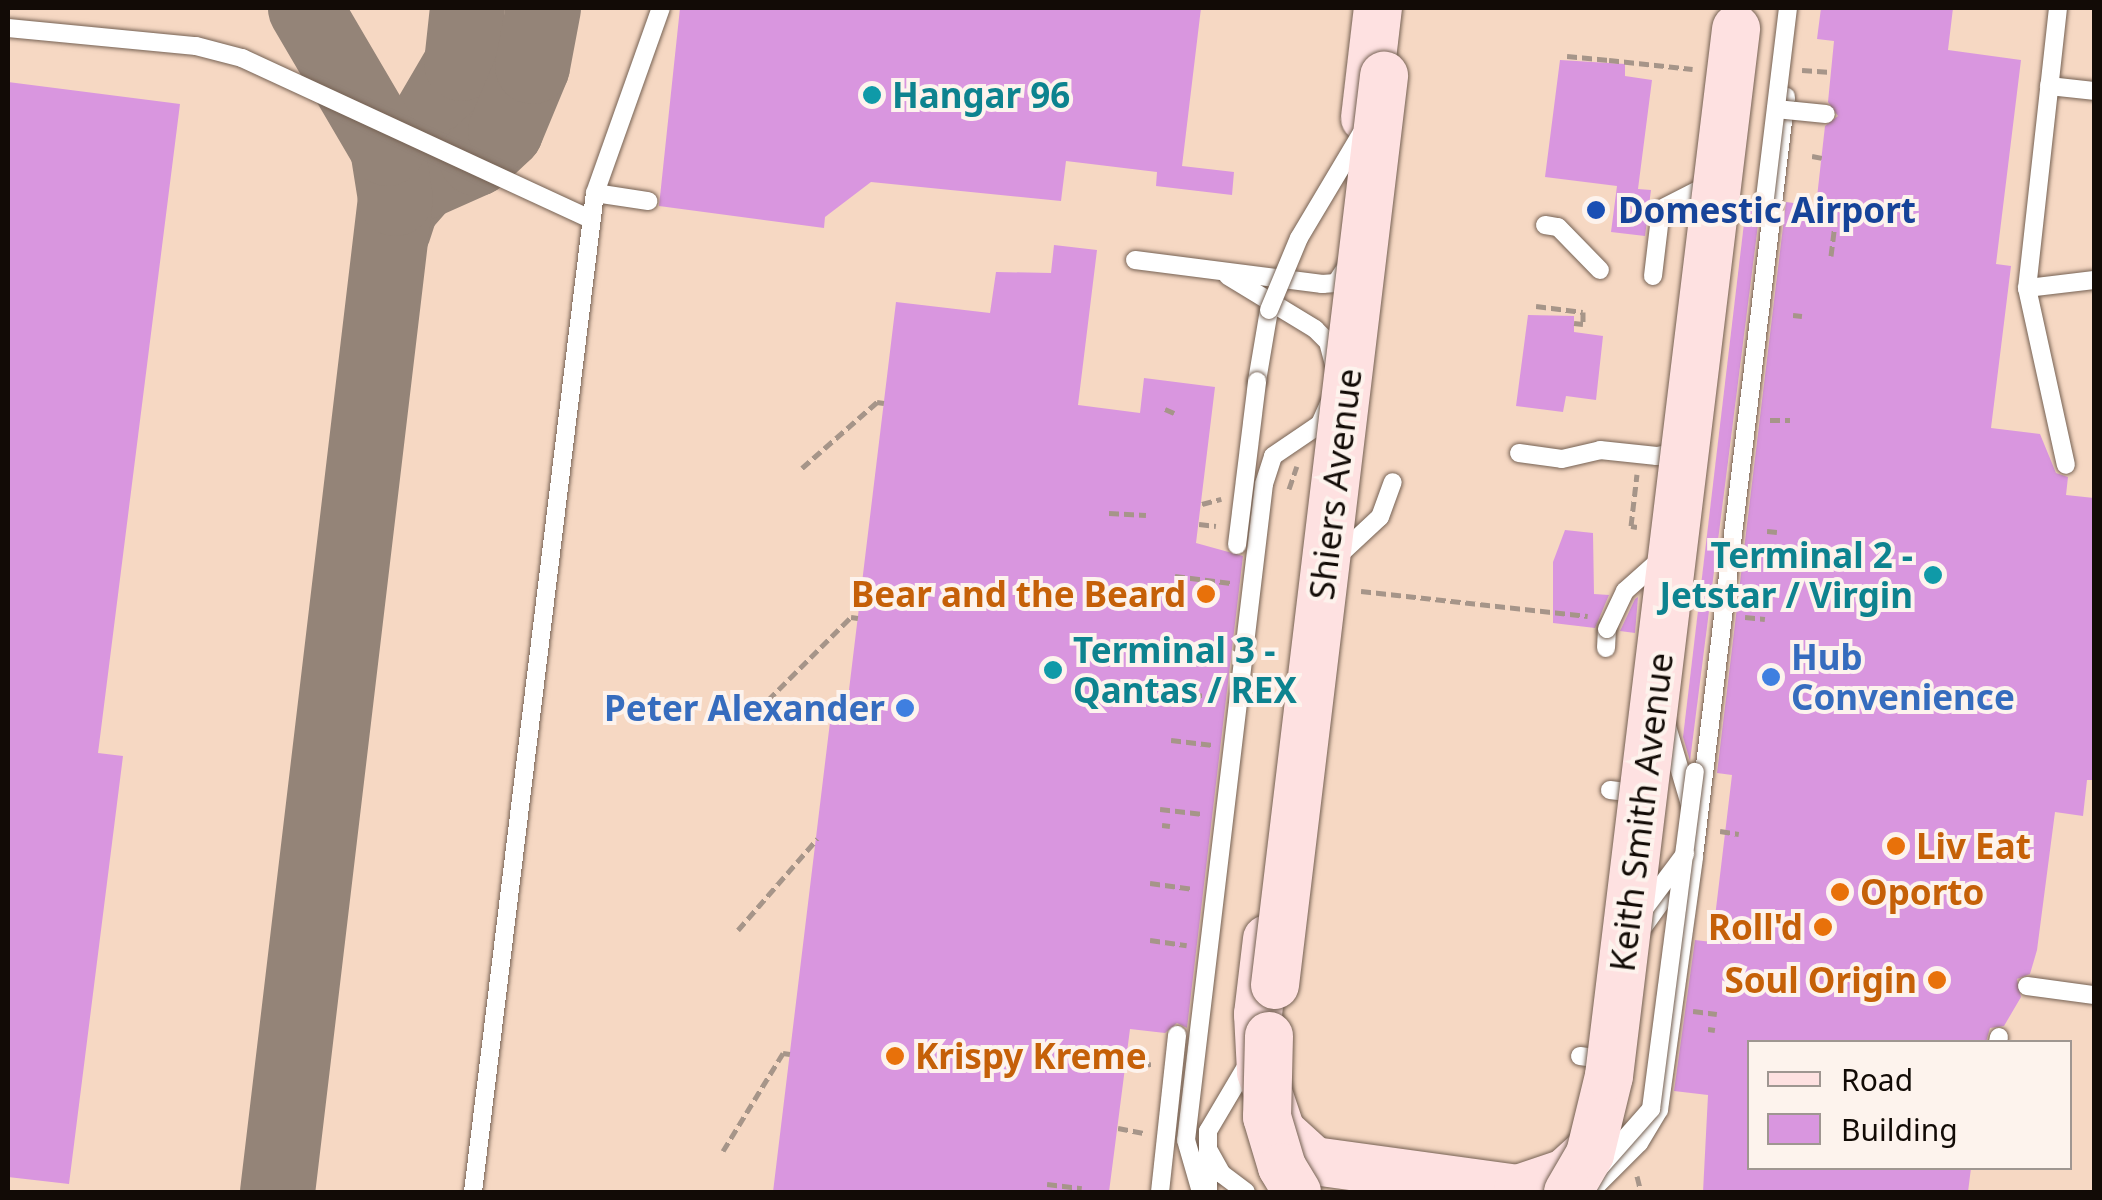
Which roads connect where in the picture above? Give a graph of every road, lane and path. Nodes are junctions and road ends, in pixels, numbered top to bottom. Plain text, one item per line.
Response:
1 (661, 8) edge
2 (1378, 8) edge
3 (1392, 8) edge
4 (1739, 8) edge
5 (1753, 8) edge
6 (1780, 8) edge
7 (1788, 8) edge
8 (2058, 8) edge
9 (8, 28) edge
10 (1567, 56) dead end
11 (1609, 63) dead end
12 (1790, 69) junction
13 (1831, 72) dead end
14 (1384, 76) junction
15 (2049, 86) junction
16 (2094, 92) edge
17 (1776, 109) junction
18 (1826, 114) dead end
19 (1812, 156) dead end
20 (1822, 158) dead end
21 (1749, 185) junction
22 (595, 193) junction
23 (648, 200) dead end
24 (591, 219) junction
25 (1835, 221) dead end
26 (1545, 225) dead end
27 (1831, 256) dead end
28 (1134, 260) dead end
29 (1347, 266) junction
30 (1600, 270) dead end
31 (1220, 272) junction
32 (1654, 276) dead end
33 (2094, 280) edge
34 (2028, 288) junction
35 (1536, 306) dead end
36 (1793, 314) dead end
37 (1802, 316) dead end
38 (1574, 324) dead end
39 (884, 403) dead end
40 (1339, 404) junction
41 (1702, 423) junction
42 (1519, 453) dead end
43 (2066, 465) dead end
44 (802, 468) dead end
45 (1392, 482) dead end
46 (1109, 513) dead end
47 (1146, 515) dead end
48 (1676, 521) junction
49 (1767, 531) dead end
50 (1776, 532) dead end
51 (1237, 545) dead end
52 (1174, 576) dead end
53 (1252, 585) junction
54 (1335, 589) junction
55 (1504, 606) junction
56 (1503, 614) dead end
57 (858, 618) dead end
58 (1604, 631) joint
59 (1177, 692) dead end
60 (1218, 698) dead end
61 (768, 700) dead end
62 (1666, 722) junction
63 (1171, 740) dead end
64 (1233, 748) junction
65 (1676, 784) junction
66 (1610, 790) dead end
67 (1160, 809) dead end
68 (1203, 814) dead end
69 (1162, 825) dead end
70 (1170, 826) dead end
71 (1696, 830) junction
72 (817, 840) dead end
73 (1690, 855) junction
74 (1150, 883) dead end
75 (1194, 889) dead end
76 (738, 930) dead end
77 (1634, 931) junction
78 (1150, 940) dead end
79 (1210, 948) junction
80 (2026, 986) dead end
81 (2094, 995) edge
82 (1258, 1014) junction
83 (1177, 1035) dead end
84 (790, 1054) dead end
85 (1608, 1071) junction
86 (1192, 1096) junction
87 (1206, 1144) junction
88 (723, 1152) dead end
89 (1047, 1184) dead end
90 (1584, 1186) edge
91 (1082, 1188) dead end
92 (473, 1192) edge
93 (1160, 1192) edge
94 (1204, 1192) edge
95 (1246, 1192) edge
96 (1297, 1192) edge
97 (1590, 1192) edge
98 (1608, 1192) edge

1 - 22 lane
2 - 29 street, Shiers Avenue
3 - 14 street, Shiers Avenue
4 - 48 street, Keith Smith Avenue, bridge
5 - 21 street, Keith Smith Avenue
6 - 12 lane
7 - 17 lane, bridge
8 - 15 lane
9 - 24 lane
10 - 11 path
12 - 13 path
12 - 71 lane
14 - 51 lane, bridge
14 - 54 street, Shiers Avenue, bridge
15 - 16 lane
15 - 34 lane
17 - 18 lane, bridge
17 - 21 lane, bridge
19 - 20 path
21 - 32 lane
21 - 41 street, Keith Smith Avenue
22 - 23 lane
22 - 24 lane
24 - 92 lane
25 - 27 path
26 - 30 lane
28 - 31 lane
29 - 31 lane
29 - 40 street, Shiers Avenue
31 - 40 lane
33 - 34 lane
34 - 43 lane
35 - 38 path
36 - 37 path
39 - 44 path
40 - 53 lane
40 - 82 street, Shiers Avenue
41 - 42 lane
41 - 62 street, Keith Smith Avenue
45 - 54 lane, bridge
46 - 47 path
48 - 58 lane, bridge
48 - 77 street, Keith Smith Avenue, bridge
49 - 50 path
52 - 53 path
53 - 64 lane
54 - 55 path
54 - 96 street, Shiers Avenue, bridge
55 - 56 path
55 - 58 path
57 - 61 path
59 - 60 path
62 - 65 street, Keith Smith Avenue
62 - 71 lane
63 - 64 path
64 - 79 lane
65 - 66 lane
65 - 73 lane, bridge
65 - 77 street, Keith Smith Avenue
67 - 68 path
69 - 70 path
71 - 73 lane
72 - 76 path
73 - 77 lane, bridge
73 - 90 lane, bridge
73 - 90 lane
74 - 75 path
77 - 85 street, Keith Smith Avenue
77 - 90 street, Keith Smith Avenue, bridge
78 - 79 path
79 - 86 lane
80 - 81 lane
82 - 85 street, Shiers Avenue
82 - 87 lane
83 - 93 lane, bridge
84 - 88 path
85 - 90 lane, Keith Smith Avenue
86 - 87 lane
86 - 94 lane
87 - 94 lane
87 - 95 lane
89 - 91 path
90 - 97 lane
90 - 98 lane

